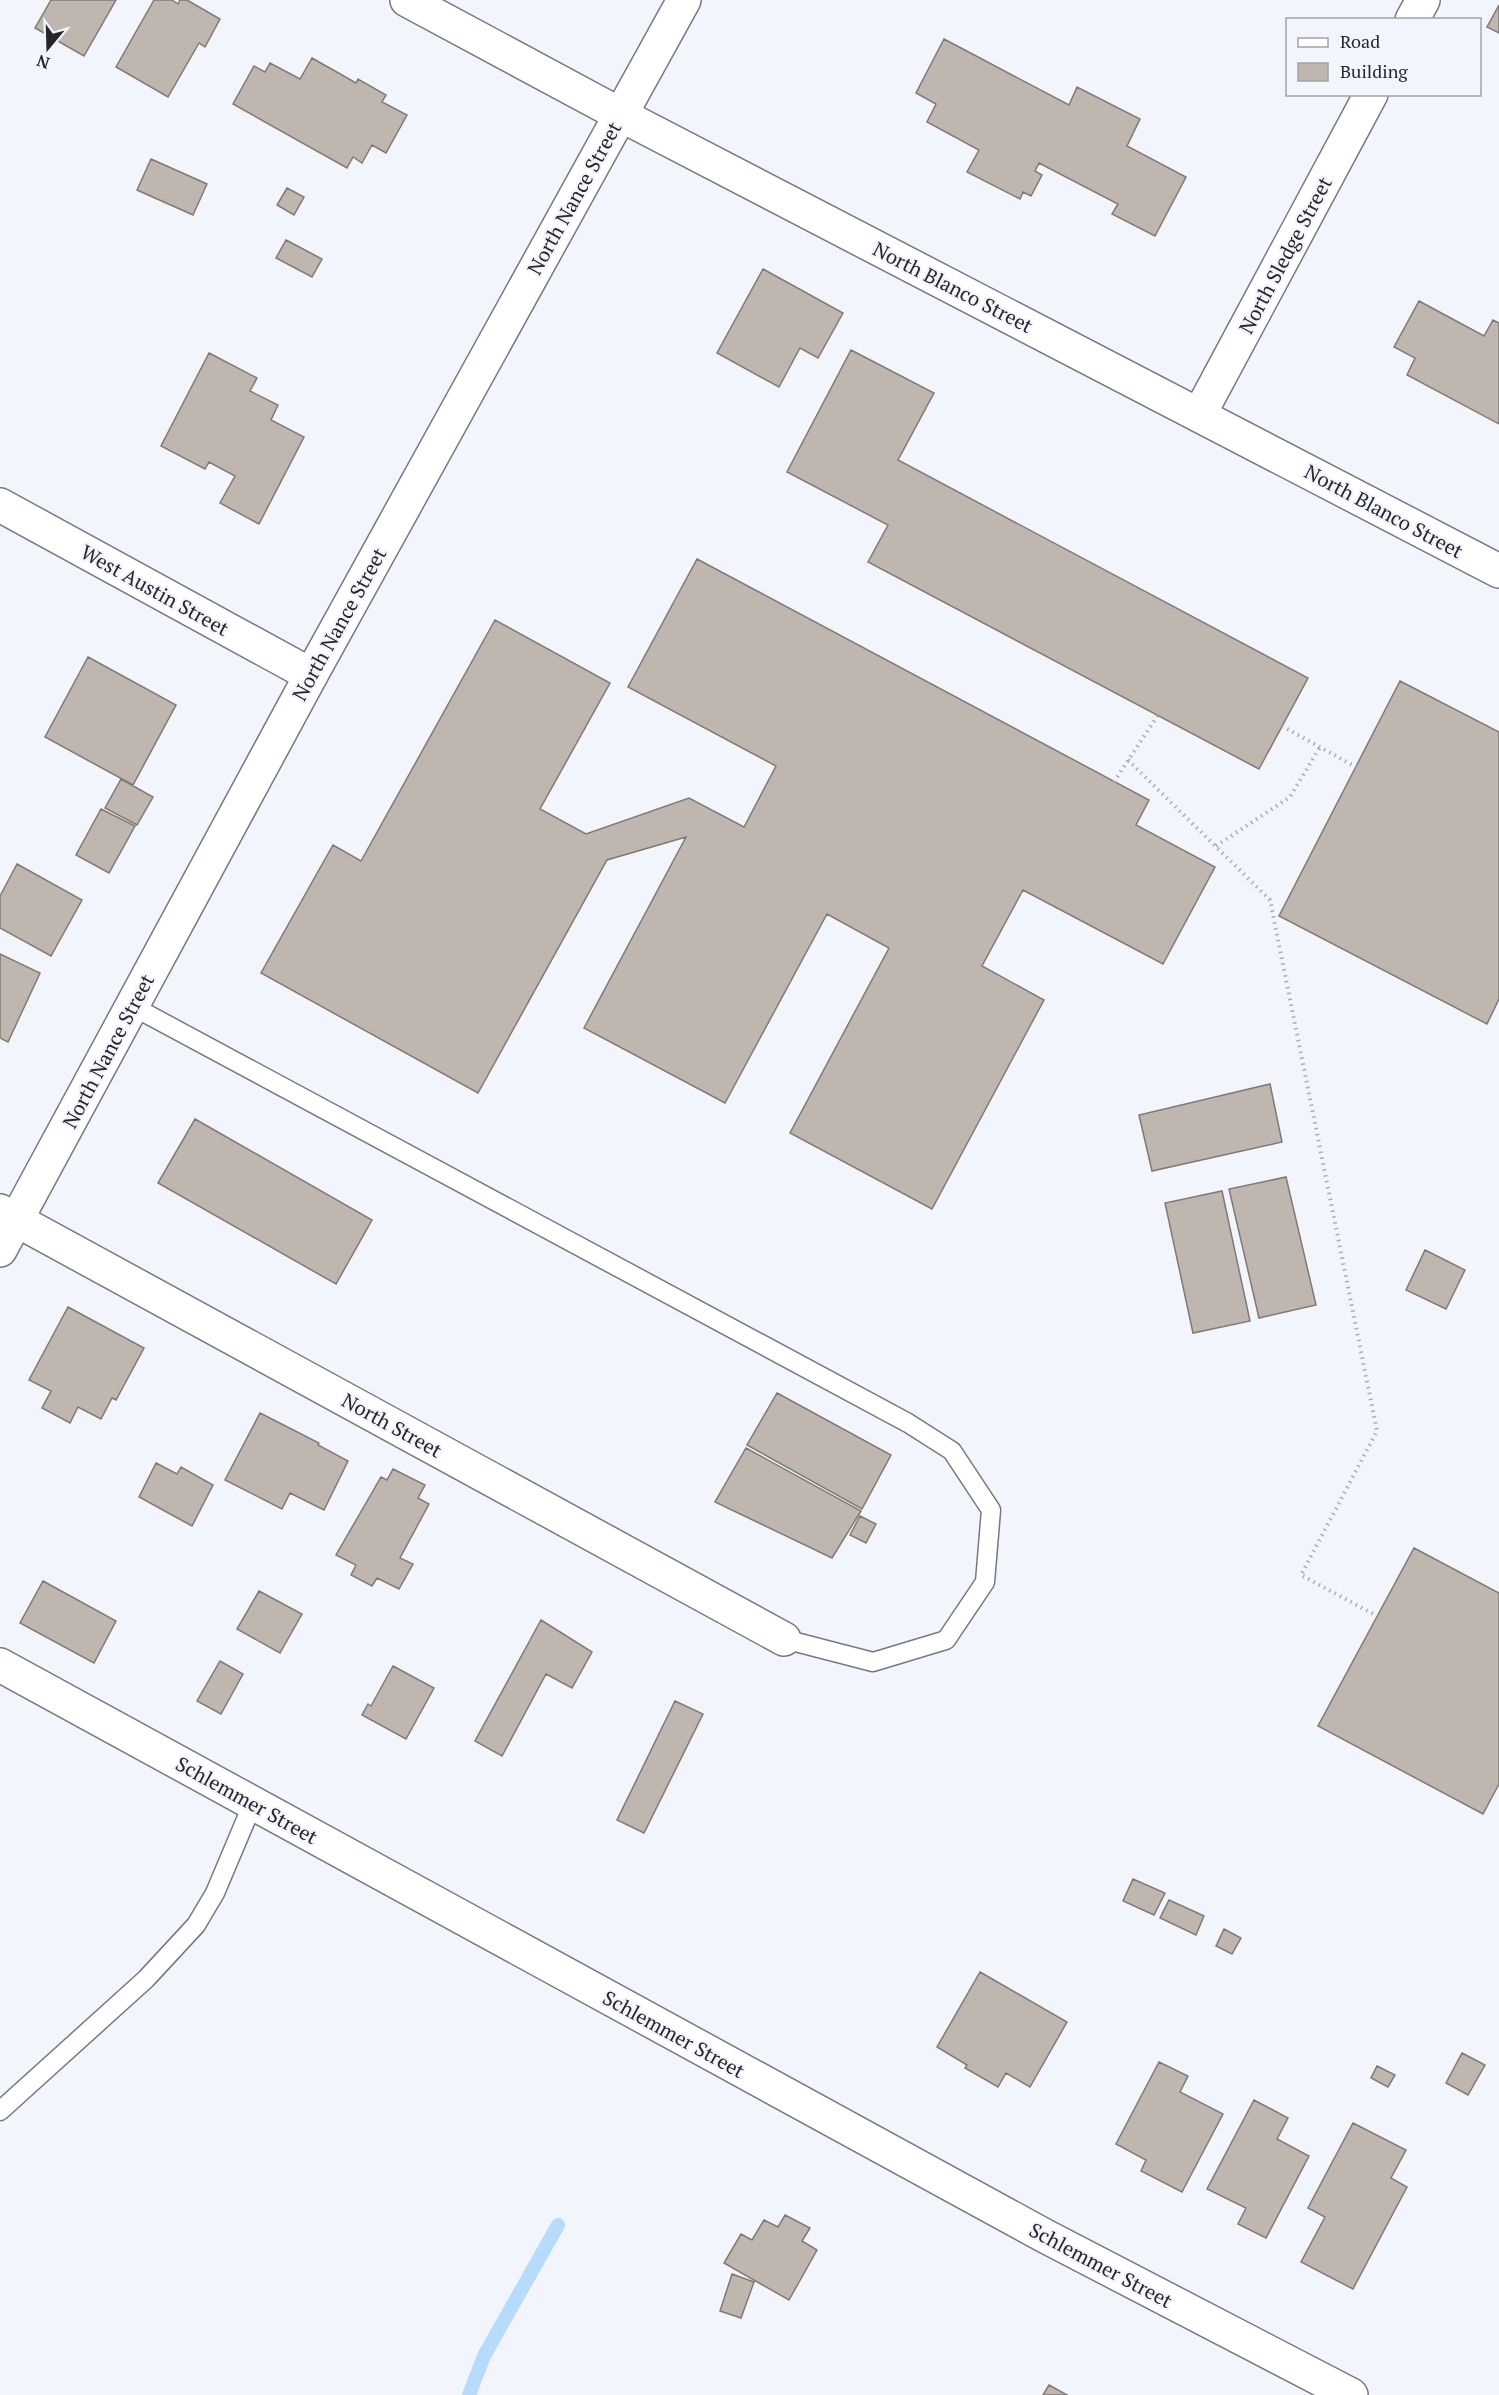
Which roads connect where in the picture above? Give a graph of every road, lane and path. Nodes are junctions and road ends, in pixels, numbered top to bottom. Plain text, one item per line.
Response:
1 (407, 0) edge
2 (684, 0) edge
3 (1423, 0) edge
4 (1413, 18) edge
5 (1370, 96) edge
6 (621, 115) junction
7 (1200, 415) junction
8 (0, 505) edge
9 (1499, 572) edge
10 (311, 675) junction
11 (1158, 715) dead end
12 (1282, 726) dead end
13 (1320, 747) junction
14 (1128, 760) junction
15 (1356, 767) dead end
16 (1114, 782) dead end
17 (1216, 846) junction
18 (132, 1006) junction
19 (8, 1216) edge
20 (0, 1251) edge
21 (1377, 1616) dead end
22 (783, 1639) joint
23 (0, 1665) edge
24 (253, 1803) junction
25 (0, 2111) edge
26 (1351, 2395) edge

1 - 6 street, North Blanco Street
2 - 6 street, North Nance Street
3 - 4 street
5 - 7 street, North Sledge Street
6 - 7 street, North Blanco Street
6 - 10 street, North Nance Street
7 - 9 street, North Blanco Street
8 - 10 street, West Austin Street
10 - 18 street, North Nance Street
11 - 14 path
12 - 13 path
13 - 15 path
13 - 17 path
14 - 16 path
14 - 17 path
17 - 21 path
18 - 19 street, North Nance Street
18 - 22 lane
19 - 20 street, North Nance Street
19 - 22 street, North Street
23 - 24 street, Schlemmer Street
24 - 25 lane
24 - 26 street, Schlemmer Street

